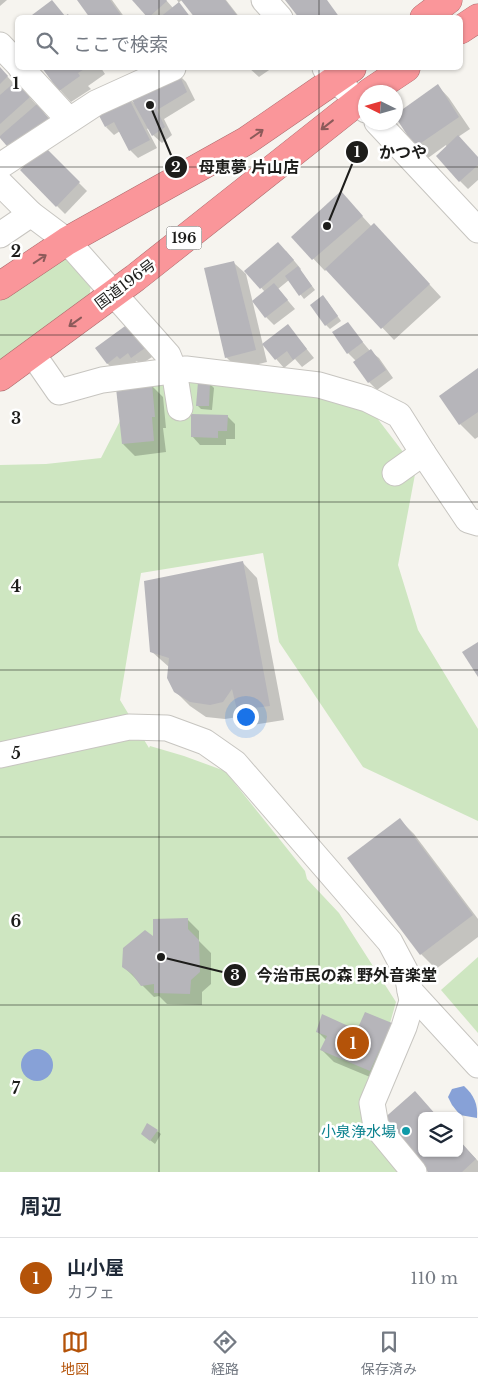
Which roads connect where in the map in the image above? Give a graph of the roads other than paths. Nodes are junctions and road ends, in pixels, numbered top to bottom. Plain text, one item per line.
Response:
1 (448, 0) edge
2 (428, 15) edge
3 (478, 18) edge
4 (463, 28) edge
5 (0, 45) edge
6 (15, 61) edge
7 (22, 70) edge
8 (169, 70) edge
9 (403, 70) edge
10 (337, 72) edge
11 (384, 85) edge
12 (358, 94) edge
13 (358, 105) edge
14 (70, 120) junction
15 (384, 130) edge
16 (0, 166) edge
17 (0, 182) edge
18 (30, 214) junction
19 (478, 230) edge
20 (0, 235) edge
21 (67, 240) junction
22 (0, 286) edge
23 (113, 294) junction
24 (32, 353) junction
25 (174, 370) junction
26 (0, 377) edge
27 (180, 408) dead end
28 (422, 453) junction
29 (396, 473) dead end
30 (478, 523) edge
31 (0, 755) edge
32 (410, 991) junction
33 (478, 1065) edge
34 (414, 1172) edge

1 - 2 highway
3 - 4 highway
5 - 6 street
7 - 14 street
8 - 14 street
9 - 11 highway, 国道196号 / 196
10 - 12 street
21 -> 10 highway
13 -> 23 highway, 国道196号 / 196
14 - 16 street
15 - 19 street
17 - 18 street
18 - 20 street
18 - 21 street
22 -> 21 highway
21 - 23 street
23 -> 24 highway, 国道196号 / 196
23 - 25 street
24 - 25 street
24 - 26 highway, 国道196号 / 196
25 - 27 street
25 - 28 street
28 - 29 street
28 - 30 street
31 - 32 street
32 - 33 street
32 - 34 street

